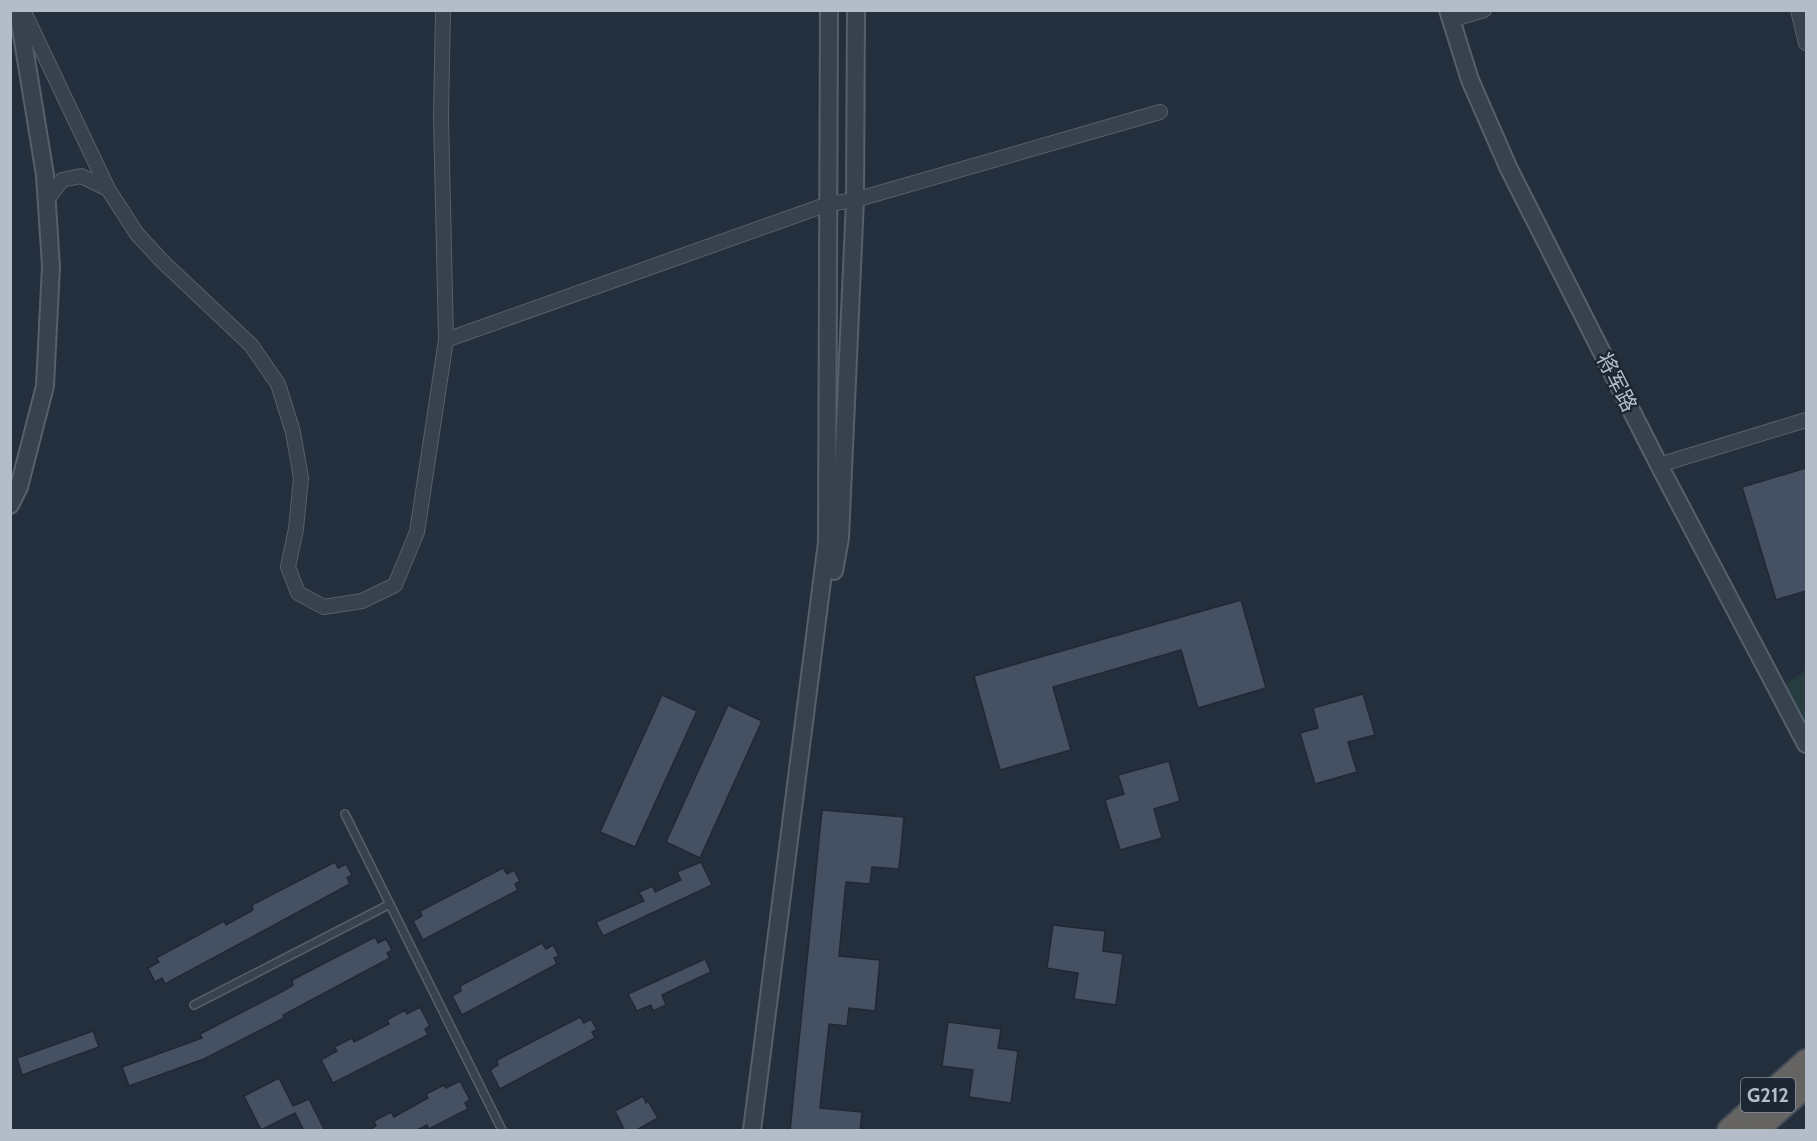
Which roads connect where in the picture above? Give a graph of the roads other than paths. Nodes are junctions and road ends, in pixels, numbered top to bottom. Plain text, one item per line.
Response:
1 (18, 10) edge
2 (23, 10) edge
3 (442, 10) edge
4 (830, 10) edge
5 (856, 10) edge
6 (1484, 10) edge
7 (1798, 10) edge
8 (1450, 15) edge
9 (1806, 43) edge
10 (1160, 112) dead end
11 (108, 189) junction
12 (47, 200) junction
13 (855, 200) junction
14 (828, 204) junction
15 (446, 340) junction
16 (1806, 420) edge
17 (1659, 465) junction
18 (10, 505) edge
19 (803, 735) junction
20 (1806, 744) edge
21 (345, 814) dead end
22 (390, 904) junction
23 (194, 1005) dead end
24 (1806, 1061) edge
25 (1806, 1086) edge
26 (502, 1131) edge
27 (752, 1131) edge
28 (1729, 1131) edge
29 (1757, 1131) edge

1 - 12 street
2 - 11 street
3 - 15 street
4 - 14 street
5 - 13 street
6 - 8 street
7 - 9 street
8 - 17 street, 将军路
10 - 13 street
11 - 12 street
11 - 15 street
12 - 18 street
13 - 14 street
13 - 19 street
14 - 15 street
14 - 19 street
16 - 17 street
17 - 20 street, 将军路
19 - 27 street
21 - 22 lane
22 - 23 lane
22 - 26 lane
24 - 28 highway, G212
25 - 29 highway, G212

